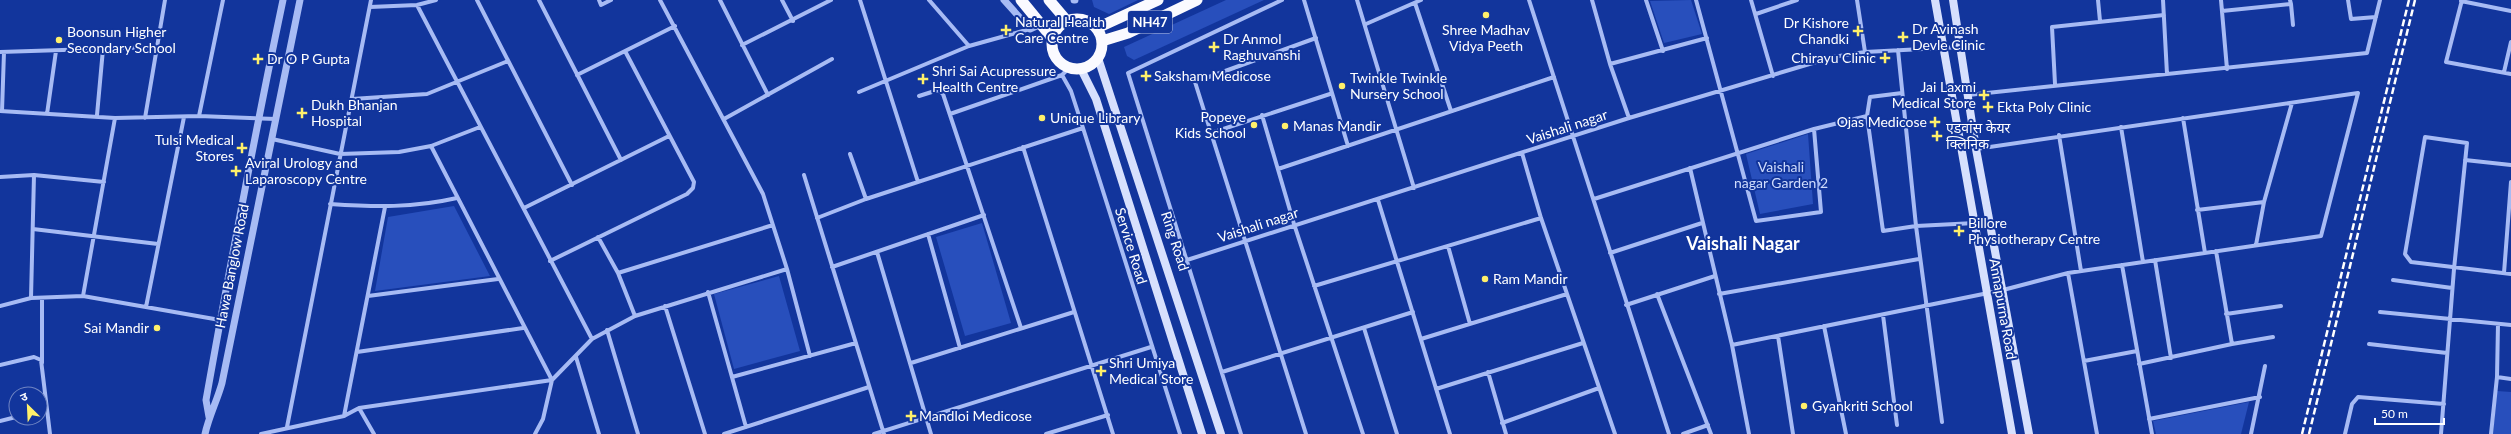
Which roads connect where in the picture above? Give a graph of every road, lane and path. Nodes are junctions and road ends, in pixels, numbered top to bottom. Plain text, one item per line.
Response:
1 (165, 0) edge
2 (223, 0) edge
3 (284, 0) edge
4 (300, 0) edge
5 (371, 0) edge
6 (436, 0) edge
7 (477, 0) edge
8 (539, 0) edge
9 (599, 0) edge
10 (611, 0) edge
11 (660, 0) edge
12 (720, 0) edge
13 (782, 0) edge
14 (831, 0) edge
15 (860, 0) edge
16 (929, 0) edge
17 (1004, 0) edge
18 (1021, 0) edge
19 (1049, 0) edge
20 (1158, 0) edge
21 (1197, 0) edge
22 (1282, 0) edge
23 (1304, 0) edge
24 (1357, 0) edge
25 (1421, 0) edge
26 (1529, 0) edge
27 (1592, 0) edge
28 (1646, 0) edge
29 (1696, 0) edge
30 (1751, 0) edge
31 (1797, 0) edge
32 (1857, 0) edge
33 (1935, 0) edge
34 (1953, 0) edge
35 (2098, 0) edge
36 (2163, 0) edge
37 (2221, 0) edge
38 (2348, 0) edge
39 (2380, 0) edge
40 (2461, 0) edge
41 (2291, 2) edge
42 (1415, 3) junction
43 (417, 5) junction
44 (370, 7) junction
45 (2222, 11) junction
46 (2511, 11) edge
47 (1756, 14) junction
48 (2164, 15) junction
49 (2376, 17) junction
50 (793, 21) junction
51 (1067, 21) junction
52 (2100, 21) junction
53 (1041, 24) junction
54 (1366, 24) junction
55 (2293, 25) dead end
56 (675, 26) junction
57 (1097, 28) junction
58 (1030, 29) junction
59 (1316, 38) junction
60 (1707, 38) junction
61 (1052, 39) junction
62 (1102, 41) junction
63 (2511, 42) edge
64 (742, 45) junction
65 (969, 46) junction
66 (156, 47) junction
67 (1944, 47) junction
68 (1961, 47) junction
69 (103, 49) junction
70 (56, 50) junction
71 (1898, 50) junction
72 (625, 51) junction
73 (1663, 51) junction
74 (2, 52) edge
75 (1865, 52) junction
76 (1098, 58) junction
77 (832, 59) dead end
78 (508, 61) junction
79 (1610, 64) junction
80 (1081, 69) junction
81 (2227, 69) junction
82 (1066, 72) junction
83 (2504, 72) junction
84 (2167, 74) junction
85 (2511, 74) edge
86 (577, 75) junction
87 (1773, 76) junction
88 (1554, 77) junction
89 (885, 80) junction
90 (457, 82) junction
91 (2055, 84) junction
92 (1720, 91) junction
93 (859, 92) dead end
94 (1902, 93) junction
95 (1330, 94) junction
96 (768, 95) junction
97 (1968, 95) junction
98 (919, 96) dead end
99 (352, 99) junction
100 (2292, 103) junction
101 (1, 111) edge
102 (1451, 111) junction
103 (47, 114) junction
104 (950, 114) junction
105 (97, 115) junction
106 (1262, 115) junction
107 (199, 116) junction
108 (1867, 116) junction
109 (184, 117) junction
110 (115, 118) junction
111 (145, 118) junction
112 (1629, 118) junction
113 (2183, 118) junction
114 (258, 119) junction
115 (276, 119) junction
116 (724, 119) junction
117 (480, 127) junction
118 (2121, 127) junction
119 (1083, 128) junction
120 (1397, 129) junction
121 (1814, 129) junction
122 (1211, 133) junction
123 (669, 136) junction
124 (1574, 136) junction
125 (2059, 136) junction
126 (272, 139) junction
127 (431, 146) junction
128 (1348, 146) junction
129 (1023, 147) junction
130 (1976, 149) junction
131 (1522, 153) junction
132 (1738, 153) junction
133 (340, 154) junction
134 (850, 154) dead end
135 (621, 160) junction
136 (2465, 160) junction
137 (968, 165) junction
138 (2511, 165) edge
139 (1690, 168) junction
140 (1278, 169) junction
141 (34, 175) junction
142 (804, 175) dead end
143 (0, 177) edge
144 (104, 182) junction
145 (918, 182) junction
146 (2511, 182) edge
147 (572, 185) junction
148 (1414, 188) junction
149 (457, 198) junction
150 (1594, 199) junction
151 (866, 200) junction
152 (1378, 200) junction
153 (2264, 202) junction
154 (330, 204) junction
155 (385, 207) junction
156 (524, 208) junction
157 (2197, 210) junction
158 (984, 215) junction
159 (817, 218) junction
160 (1541, 218) junction
161 (1702, 223) junction
162 (1976, 223) junction
163 (1294, 224) junction
164 (773, 225) junction
165 (1916, 226) junction
166 (33, 229) junction
167 (928, 234) junction
168 (94, 235) junction
169 (598, 237) junction
170 (1246, 242) junction
171 (158, 244) junction
172 (2256, 245) junction
173 (1448, 246) junction
174 (2216, 251) junction
175 (877, 252) junction
176 (1610, 253) junction
177 (2205, 253) junction
178 (1919, 259) junction
179 (1187, 260) junction
180 (2155, 260) junction
181 (550, 261) junction
182 (1397, 261) junction
183 (2143, 262) junction
184 (2122, 265) junction
185 (832, 267) junction
186 (787, 269) junction
187 (2454, 269) junction
188 (2081, 271) junction
189 (618, 273) junction
190 (2068, 273) junction
191 (2504, 273) junction
192 (2511, 274) edge
193 (1715, 276) junction
194 (498, 279) junction
195 (2393, 280) dead end
196 (1314, 286) junction
197 (2452, 288) junction
198 (2003, 290) junction
199 (708, 292) junction
200 (1567, 294) junction
201 (1657, 294) junction
202 (1719, 294) junction
203 (1987, 294) junction
204 (83, 296) junction
205 (368, 296) junction
206 (31, 298) junction
207 (42, 298) junction
208 (1626, 305) junction
209 (0, 306) edge
210 (665, 306) junction
211 (1926, 306) junction
212 (2281, 306) dead end
213 (146, 307) junction
214 (1074, 312) junction
215 (1413, 312) junction
216 (2380, 312) dead end
217 (1883, 314) junction
218 (2226, 314) junction
219 (636, 316) junction
220 (2450, 319) junction
221 (220, 320) junction
222 (1470, 324) junction
223 (2498, 324) junction
224 (2511, 325) edge
225 (1824, 326) junction
226 (523, 328) junction
227 (1020, 328) junction
228 (1364, 328) junction
229 (607, 330) junction
230 (1778, 336) junction
231 (2273, 337) dead end
232 (1331, 338) junction
233 (592, 339) junction
234 (1421, 339) junction
235 (856, 343) junction
236 (1583, 343) junction
237 (2232, 344) junction
238 (2369, 344) dead end
239 (1732, 345) junction
240 (1151, 347) junction
241 (960, 348) junction
242 (2137, 351) junction
243 (357, 352) junction
244 (1282, 353) junction
245 (2448, 353) junction
246 (810, 356) junction
247 (576, 357) junction
248 (2171, 358) junction
249 (2084, 361) junction
250 (42, 363) junction
251 (911, 363) junction
252 (2139, 364) junction
253 (0, 365) edge
254 (1093, 366) junction
255 (2265, 366) dead end
256 (1222, 372) junction
257 (1488, 372) junction
258 (732, 377) junction
259 (2497, 378) junction
260 (2511, 379) edge
261 (552, 380) junction
262 (44, 386) edge
263 (869, 387) junction
264 (1599, 388) junction
265 (1436, 389) junction
266 (2260, 397) junction
267 (2444, 404) junction
268 (359, 408) junction
269 (1108, 415) junction
270 (344, 416) junction
271 (48, 417) edge
272 (209, 417) junction
273 (926, 418) junction
274 (2149, 419) junction
275 (1942, 422) dead end
276 (1502, 423) junction
277 (1708, 425) junction
278 (1897, 425) dead end
279 (746, 426) junction
280 (287, 427) junction
281 (270, 433) edge
282 (884, 433) edge
283 (50, 434) edge
284 (204, 434) edge
285 (262, 434) edge
286 (374, 434) edge
287 (535, 434) edge
288 (599, 434) edge
289 (638, 434) edge
290 (704, 434) edge
291 (724, 434) edge
292 (874, 434) edge
293 (931, 434) edge
294 (1046, 434) edge
295 (1114, 434) edge
296 (1180, 434) edge
297 (1202, 434) edge
298 (1221, 434) edge
299 (1241, 434) edge
300 (1306, 434) edge
301 (1363, 434) edge
302 (1397, 434) edge
303 (1450, 434) edge
304 (1506, 434) edge
305 (1615, 434) edge
306 (1668, 434) edge
307 (1683, 434) edge
308 (1711, 434) edge
309 (1749, 434) edge
310 (1793, 434) edge
311 (1846, 434) edge
312 (2012, 434) edge
313 (2029, 434) edge
314 (2097, 434) edge
315 (2152, 434) edge
316 (2251, 434) edge
317 (2345, 434) edge
318 (2441, 434) edge
319 (2491, 434) edge

1 - 66 street
2 - 107 street
3 - 114 street, Hawa Banglow Road
4 - 115 street, Hawa Banglow Road
5 - 44 street
6 - 43 street
7 - 78 street
8 - 86 street
9 - 10 street
11 - 56 street
12 - 64 street
13 - 50 street
14 - 50 street
15 - 89 street
16 - 65 street
17 - 58 street
18 - 53 highway
19 - 51 highway
20 - 57 highway
21 - 62 highway, NH47
22 - 179 street
23 - 59 street
24 - 54 street
25 - 42 street
26 - 88 street
27 - 79 street
28 - 73 street
29 - 60 street
30 - 47 street
31 - 47 street
32 - 75 street
33 - 67 main road, Annapurna Road
34 - 68 main road, Annapurna Road
35 - 52 street
36 - 48 street
37 - 45 street
38 - 49 street
39 - 49 street
40 - 46 street
40 - 83 street
41 - 45 street
41 - 55 street
42 - 54 street
42 - 102 street
43 - 44 street
43 - 90 street
44 - 99 street
45 - 81 street
47 - 87 street
48 - 52 street
48 - 84 street
49 - 81 street
50 - 64 street
51 - 57 highway
51 - 61 highway
52 - 91 street
53 - 58 street
53 - 61 highway
54 - 120 street
56 - 72 street
56 - 116 street
57 - 62 highway
58 - 65 street
59 - 95 street
59 - 122 street
60 - 73 street
60 - 92 street
61 - 82 highway
62 - 76 highway
63 - 83 street
64 - 96 street
65 - 89 street
66 - 69 street
66 - 111 street
67 - 68 street, Vaishali nagar
67 - 71 street, Vaishali nagar
67 - 162 main road, Annapurna Road
68 - 97 main road, Annapurna Road
69 - 70 street
69 - 105 street
70 - 74 street
70 - 103 street
71 - 75 street, Vaishali nagar
71 - 94 street
72 - 86 street
72 - 123 street
73 - 79 street
74 - 101 street
75 - 87 street, Vaishali nagar
76 - 80 highway
76 - 298 main road, Ring Road
77 - 96 street
78 - 90 street
78 - 147 street
79 - 112 street
80 - 82 highway
80 - 297 main road
81 - 84 street
82 - 104 street
82 - 119 street, Service Road
83 - 85 street
84 - 91 street
86 - 135 street
87 - 92 street, Vaishali nagar
88 - 102 street
88 - 124 street
89 - 93 street
89 - 145 street
90 - 99 street
90 - 117 street
91 - 97 street
92 - 112 street, Vaishali nagar
92 - 132 street
94 - 108 street
94 - 165 street
95 - 106 street
95 - 128 street
96 - 116 street
97 - 130 main road, Annapurna Road
98 - 104 street
99 - 133 street
100 - 113 street
100 - 153 street
100 - 172 street
101 - 103 street
102 - 120 street
103 - 105 street
104 - 137 street
105 - 110 street
106 - 122 street
106 - 140 street
107 - 109 street
107 - 114 street
108 - 121 street
108 - 165 street
109 - 111 street
109 - 171 street
110 - 111 street
110 - 144 street
112 - 124 street, Vaishali nagar
113 - 118 street
113 - 157 street
114 - 115 street
114 - 221 street, Hawa Banglow Road
115 - 126 street, Hawa Banglow Road
116 - 164 street
117 - 127 street
117 - 156 street
118 - 125 street
118 - 183 street
119 - 129 street
119 - 240 street, Service Road
120 - 128 street
120 - 148 street
121 - 132 street
121 - 132 street
122 - 170 street
123 - 135 street
123 - 169 street
124 - 131 street, Vaishali nagar
124 - 150 street
125 - 130 street
125 - 188 street
126 - 133 street
126 - 272 street, Hawa Banglow Road
127 - 133 street
127 - 149 street
128 - 140 street
129 - 137 street
129 - 214 street
130 - 198 main road, Annapurna Road
131 - 148 street, Vaishali nagar
131 - 160 street
132 - 139 street
133 - 154 street
134 - 151 street
135 - 147 street
136 - 138 street
136 - 187 street
136 - 187 street
137 - 145 street
137 - 158 street
139 - 150 street
139 - 161 street
140 - 163 street
141 - 143 street
141 - 144 street
141 - 166 street
142 - 159 street
144 - 168 street
145 - 151 street
146 - 191 street
147 - 156 street
148 - 152 street, Vaishali nagar
149 - 155 street
149 - 194 street
150 - 176 street
151 - 159 street
152 - 163 street, Vaishali nagar
152 - 182 street
153 - 157 street
153 - 172 street
154 - 155 street
154 - 280 street
155 - 205 street
156 - 181 street
157 - 177 street
158 - 167 street
158 - 227 street
159 - 185 street
160 - 173 street
160 - 200 street
161 - 176 street
161 - 193 street
162 - 165 street
162 - 203 main road, Annapurna Road
163 - 170 street, Vaishali nagar
163 - 196 street
164 - 186 street
164 - 189 street
165 - 178 street
166 - 168 street
166 - 206 street
167 - 175 street
167 - 241 street
168 - 171 street
168 - 204 street
169 - 181 street
169 - 189 street
170 - 179 street, Vaishali nagar
170 - 244 street
171 - 213 street
172 - 174 street
173 - 182 street
173 - 222 street
174 - 177 street
174 - 218 street
175 - 185 street
175 - 251 street
176 - 208 street
177 - 180 street
178 - 202 street
178 - 211 street
179 - 256 street
180 - 183 street
180 - 248 street
181 - 233 street
182 - 196 street
182 - 215 street
183 - 184 street
184 - 188 street
184 - 242 street
185 - 235 street
186 - 199 street
186 - 246 street
187 - 191 street
187 - 197 street
188 - 190 street
189 - 219 street
190 - 198 street
190 - 249 street
191 - 192 street
193 - 201 street
193 - 202 street
194 - 205 street
194 - 226 street
195 - 197 street
196 - 232 street
197 - 220 street
198 - 203 street
198 - 313 main road, Annapurna Road
199 - 210 street
199 - 258 street
200 - 222 street
200 - 236 street
201 - 208 street
201 - 277 street
202 - 239 street
203 - 211 street
203 - 312 main road, Annapurna Road
204 - 207 street
204 - 213 street
205 - 243 street
206 - 207 street
206 - 209 street
207 - 250 street
208 - 306 street
210 - 219 street
210 - 290 street
211 - 217 street
211 - 275 street
212 - 218 street
213 - 221 street
214 - 227 street
214 - 254 street
215 - 228 street
215 - 234 street
216 - 220 street
217 - 225 street
217 - 278 street
218 - 237 street
219 - 229 street
220 - 223 street
220 - 245 street
221 - 272 street, Hawa Banglow Road
222 - 234 street
223 - 224 street
223 - 259 street
225 - 230 street
225 - 311 street
226 - 243 street
226 - 261 street
227 - 241 street
228 - 232 street
228 - 302 street
229 - 233 street
229 - 289 street
230 - 239 street
230 - 310 street
231 - 237 street
232 - 244 street
232 - 301 street
233 - 247 street
234 - 265 street
235 - 246 street
235 - 263 street
236 - 257 street
236 - 264 street
237 - 248 street
238 - 245 street
239 - 309 street
240 - 254 street
240 - 296 street, Service Road
241 - 251 street
242 - 249 street
242 - 252 street
243 - 270 street
244 - 256 street
244 - 300 street
245 - 267 street
246 - 258 street
247 - 261 street
247 - 288 street
248 - 252 street
249 - 314 street
250 - 253 street
250 - 262 street
251 - 273 street
252 - 274 street
254 - 269 street
254 - 273 street
255 - 266 street
256 - 299 street
257 - 265 street
257 - 276 street
258 - 279 street
259 - 260 street
259 - 319 street
261 - 268 street
261 - 287 street
263 - 279 street
263 - 282 street
264 - 276 street
264 - 305 street
265 - 303 street
266 - 274 street
266 - 316 street
267 - 317 street
267 - 318 street
268 - 270 street
268 - 286 street
269 - 294 street
269 - 295 street
270 - 280 street
271 - 283 street
272 - 284 street, Hawa Banglow Road
273 - 282 street
273 - 293 street
274 - 315 street
276 - 304 street
277 - 307 street
277 - 308 street
279 - 291 street
280 - 281 street
281 - 285 street
282 - 292 street

